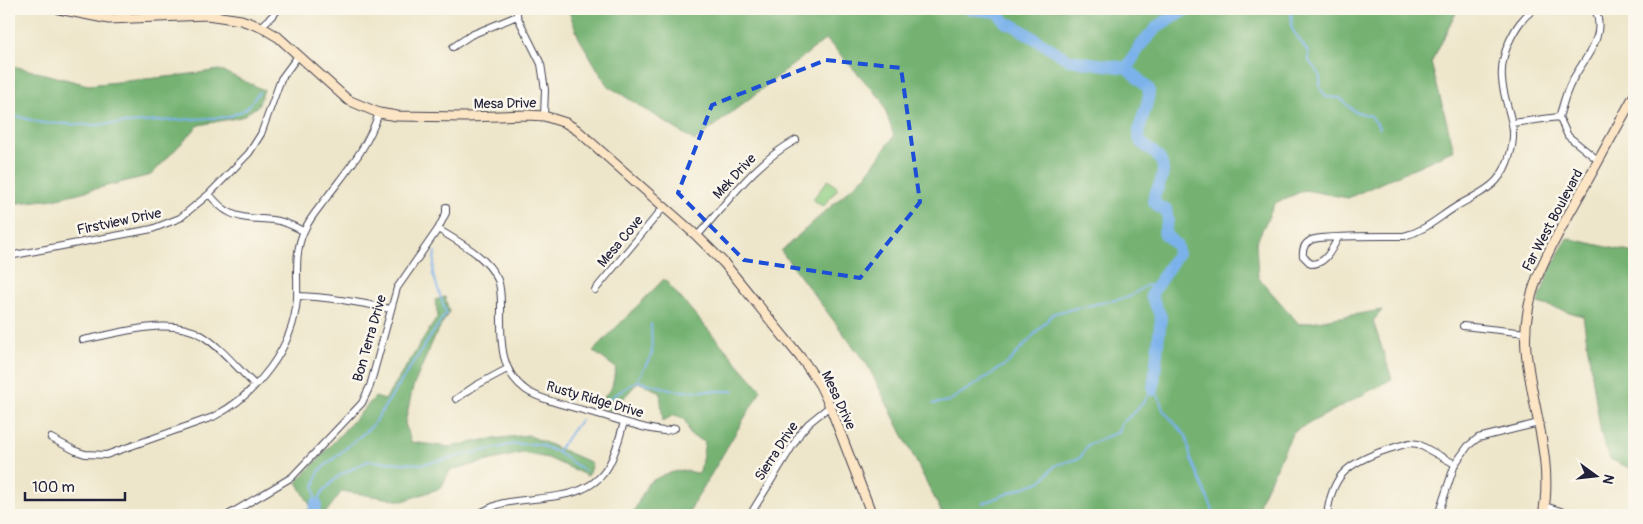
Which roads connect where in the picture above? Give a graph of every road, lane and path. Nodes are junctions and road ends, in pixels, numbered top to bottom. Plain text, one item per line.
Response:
1 (63, 9) edge
2 (279, 9) edge
3 (1534, 9) edge
4 (1595, 9) edge
5 (188, 12) edge
6 (517, 12) edge
7 (261, 27) junction
8 (453, 47) dead end
9 (298, 56) junction
10 (1634, 96) edge
11 (379, 113) junction
12 (544, 116) junction
13 (1559, 117) junction
14 (1512, 123) junction
15 (796, 140) dead end
16 (1598, 161) junction
17 (209, 194) junction
18 (446, 207) dead end
19 (663, 208) junction
20 (438, 229) junction
21 (303, 231) junction
22 (697, 236) junction
23 (1338, 238) junction
24 (9, 256) edge
25 (595, 290) dead end
26 (297, 296) junction
27 (390, 309) junction
28 (1463, 326) dead end
29 (1526, 333) junction
30 (83, 340) dead end
31 (507, 369) junction
32 (255, 385) junction
33 (456, 399) dead end
34 (830, 406) junction
35 (624, 422) junction
36 (1539, 423) junction
37 (675, 428) dead end
38 (51, 438) dead end
39 (1455, 464) junction
40 (1544, 511) edge
41 (228, 515) edge
42 (476, 515) edge
43 (750, 515) edge
44 (872, 515) edge
45 (1327, 515) edge
46 (1438, 515) edge
47 (1573, 515) edge

1 - 5 street, Mesa Drive
2 - 7 street
3 - 14 street
4 - 13 street
5 - 7 street, Mesa Drive
6 - 8 street
6 - 12 street
7 - 9 street, Mesa Drive
9 - 11 street, Mesa Drive
9 - 17 street, Firstview Drive
10 - 16 street, Far West Boulevard
11 - 12 street, Mesa Drive
11 - 21 street
12 - 19 street, Mesa Drive
13 - 14 street
13 - 16 street
14 - 23 street
15 - 22 street, Mek Drive
16 - 29 street, Far West Boulevard
17 - 21 street
17 - 24 street, Firstview Drive
18 - 20 street, Bon Terra Drive
19 - 22 street, Mesa Drive
19 - 25 street, Mesa Cove
20 - 27 street, Bon Terra Drive
20 - 31 street, Rusty Ridge Drive
21 - 26 street
22 - 34 street, Mesa Drive
23 - 23 street
26 - 27 street
26 - 32 street
27 - 41 street, Bon Terra Drive
28 - 29 street
29 - 36 street, Far West Boulevard
30 - 32 street
31 - 33 street
31 - 35 street, Rusty Ridge Drive
32 - 38 street
34 - 43 street, Sierra Drive
34 - 44 street, Mesa Drive
35 - 37 street, Rusty Ridge Drive
35 - 42 street
36 - 39 street
36 - 40 street, Far West Boulevard
39 - 45 street
39 - 46 street
40 - 47 street

